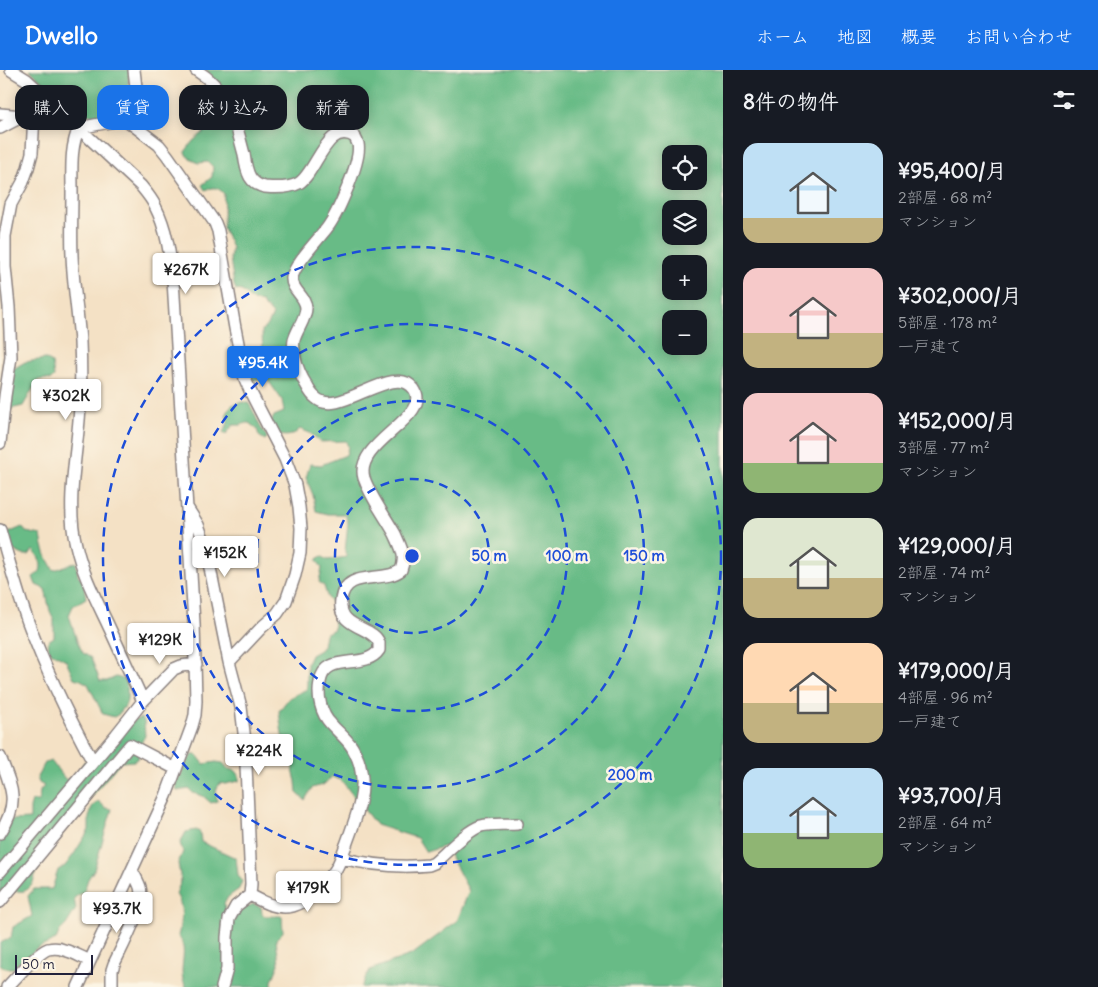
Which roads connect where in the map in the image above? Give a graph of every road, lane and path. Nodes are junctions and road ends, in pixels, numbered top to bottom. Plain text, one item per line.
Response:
1 (11, 70) edge
2 (134, 70) edge
3 (196, 70) edge
4 (33, 85) edge
5 (136, 85) edge
6 (0, 114) edge
7 (15, 115) edge
8 (15, 121) edge
9 (0, 128) edge
10 (30, 130) edge
11 (77, 130) edge
12 (80, 130) edge
13 (139, 130) edge
14 (0, 443) edge
15 (186, 507) junction
16 (0, 530) edge
17 (229, 662) junction
18 (196, 664) junction
19 (143, 701) junction
20 (0, 758) edge
21 (93, 762) junction
22 (176, 770) junction
23 (517, 824) dead end
24 (0, 833) edge
25 (341, 858) junction
26 (132, 870) junction
27 (0, 872) edge
28 (250, 895) junction
29 (0, 902) edge
30 (90, 961) junction
31 (7, 987) edge
32 (78, 987) edge
33 (112, 987) edge
34 (222, 987) edge

1 - 4 street
2 - 5 street
3 - 25 street
6 - 7 street
8 - 9 street
10 - 14 street
11 - 19 street
12 - 15 street
13 - 17 street
15 - 17 street
15 - 18 street
16 - 21 street
17 - 28 street
18 - 19 street
18 - 22 street
19 - 21 street
20 - 24 street
21 - 27 street
22 - 26 street
22 - 29 street
23 - 25 street
25 - 28 street
26 - 30 street
26 - 33 street
28 - 34 street
30 - 31 street
30 - 32 street

